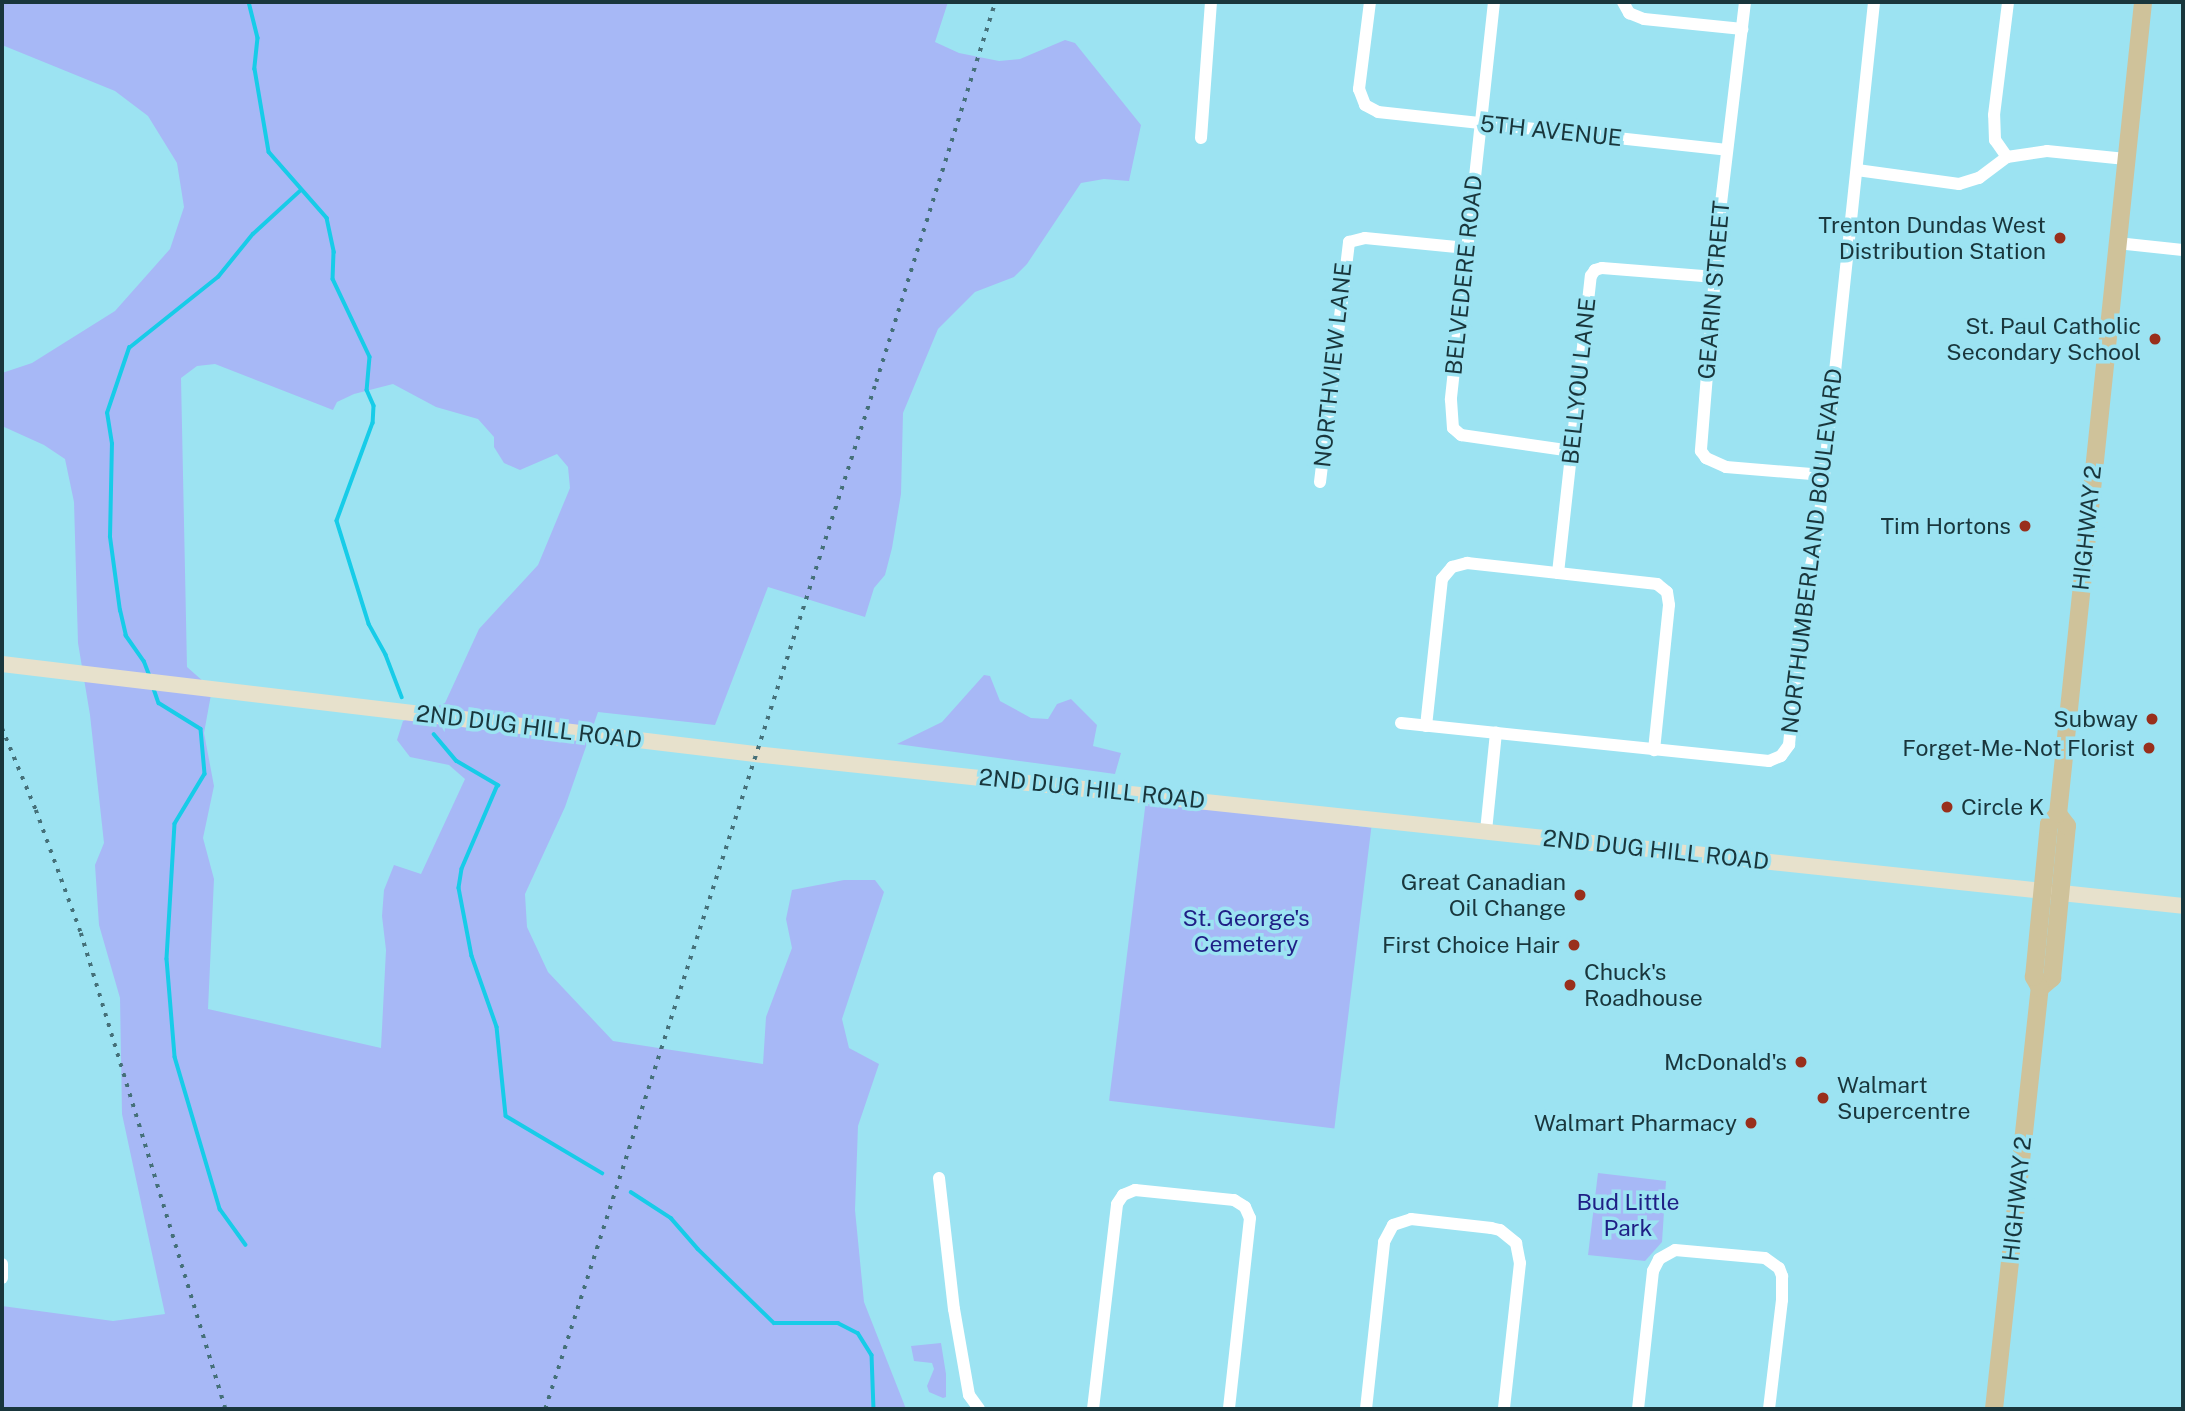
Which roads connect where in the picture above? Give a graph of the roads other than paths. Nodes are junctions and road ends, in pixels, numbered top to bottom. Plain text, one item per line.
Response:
1 (1212, 2) edge
2 (1370, 2) edge
3 (1494, 2) edge
4 (1623, 2) edge
5 (1745, 2) edge
6 (1874, 2) edge
7 (2008, 2) edge
8 (2143, 2) edge
9 (1742, 29) junction
10 (1480, 124) junction
11 (1200, 138) dead end
12 (1727, 150) junction
13 (2007, 157) junction
14 (2126, 159) junction
15 (1857, 170) junction
16 (2117, 243) junction
17 (1467, 248) junction
18 (2183, 250) edge
19 (1716, 277) junction
20 (1572, 451) junction
21 (1824, 475) junction
22 (1320, 482) dead end
23 (1558, 573) junction
24 (2, 664) edge
25 (1401, 723) dead end
26 (1426, 726) junction
27 (1496, 733) junction
28 (1654, 750) junction
29 (1486, 831) junction
30 (2051, 894) junction
31 (2183, 906) edge
32 (939, 1178) dead end
33 (2, 1264) edge
34 (2, 1278) edge
35 (979, 1409) edge
36 (1093, 1409) edge
37 (1229, 1409) edge
38 (1366, 1409) edge
39 (1504, 1409) edge
40 (1638, 1409) edge
41 (1769, 1409) edge
42 (1994, 1409) edge

1 - 11 street
2 - 10 street, 5TH AVENUE
3 - 10 street, BELVEDERE ROAD
4 - 9 street
5 - 9 street, GEARIN STREET
6 - 15 street, NORTHUMBERLAND BOULEVARD
7 - 13 street
8 - 14 main road, HIGHWAY 2
9 - 12 street, GEARIN STREET
10 - 12 street, 5TH AVENUE
10 - 17 street, BELVEDERE ROAD
12 - 19 street, GEARIN STREET
13 - 14 street
13 - 15 street
14 - 16 main road, HIGHWAY 2
15 - 21 street, NORTHUMBERLAND BOULEVARD
16 - 18 street
16 - 30 main road, HIGHWAY 2
17 - 20 street, BELVEDERE ROAD
17 - 22 street, NORTHVIEW LANE
19 - 20 street, BELLYOU LANE
19 - 21 street, GEARIN STREET
20 - 23 street, BELLYOU LANE
21 - 28 street, NORTHUMBERLAND BOULEVARD
23 - 26 street
23 - 28 street
24 - 29 street, 2ND DUG HILL ROAD
25 - 26 street
26 - 27 street
27 - 28 street, NORTHUMBERLAND BOULEVARD
27 - 29 street
29 - 30 street, 2ND DUG HILL ROAD
30 - 31 street, 2ND DUG HILL ROAD
30 - 42 main road, HIGHWAY 2
32 - 35 street
33 - 34 street
36 - 37 street
38 - 39 street
40 - 41 street

